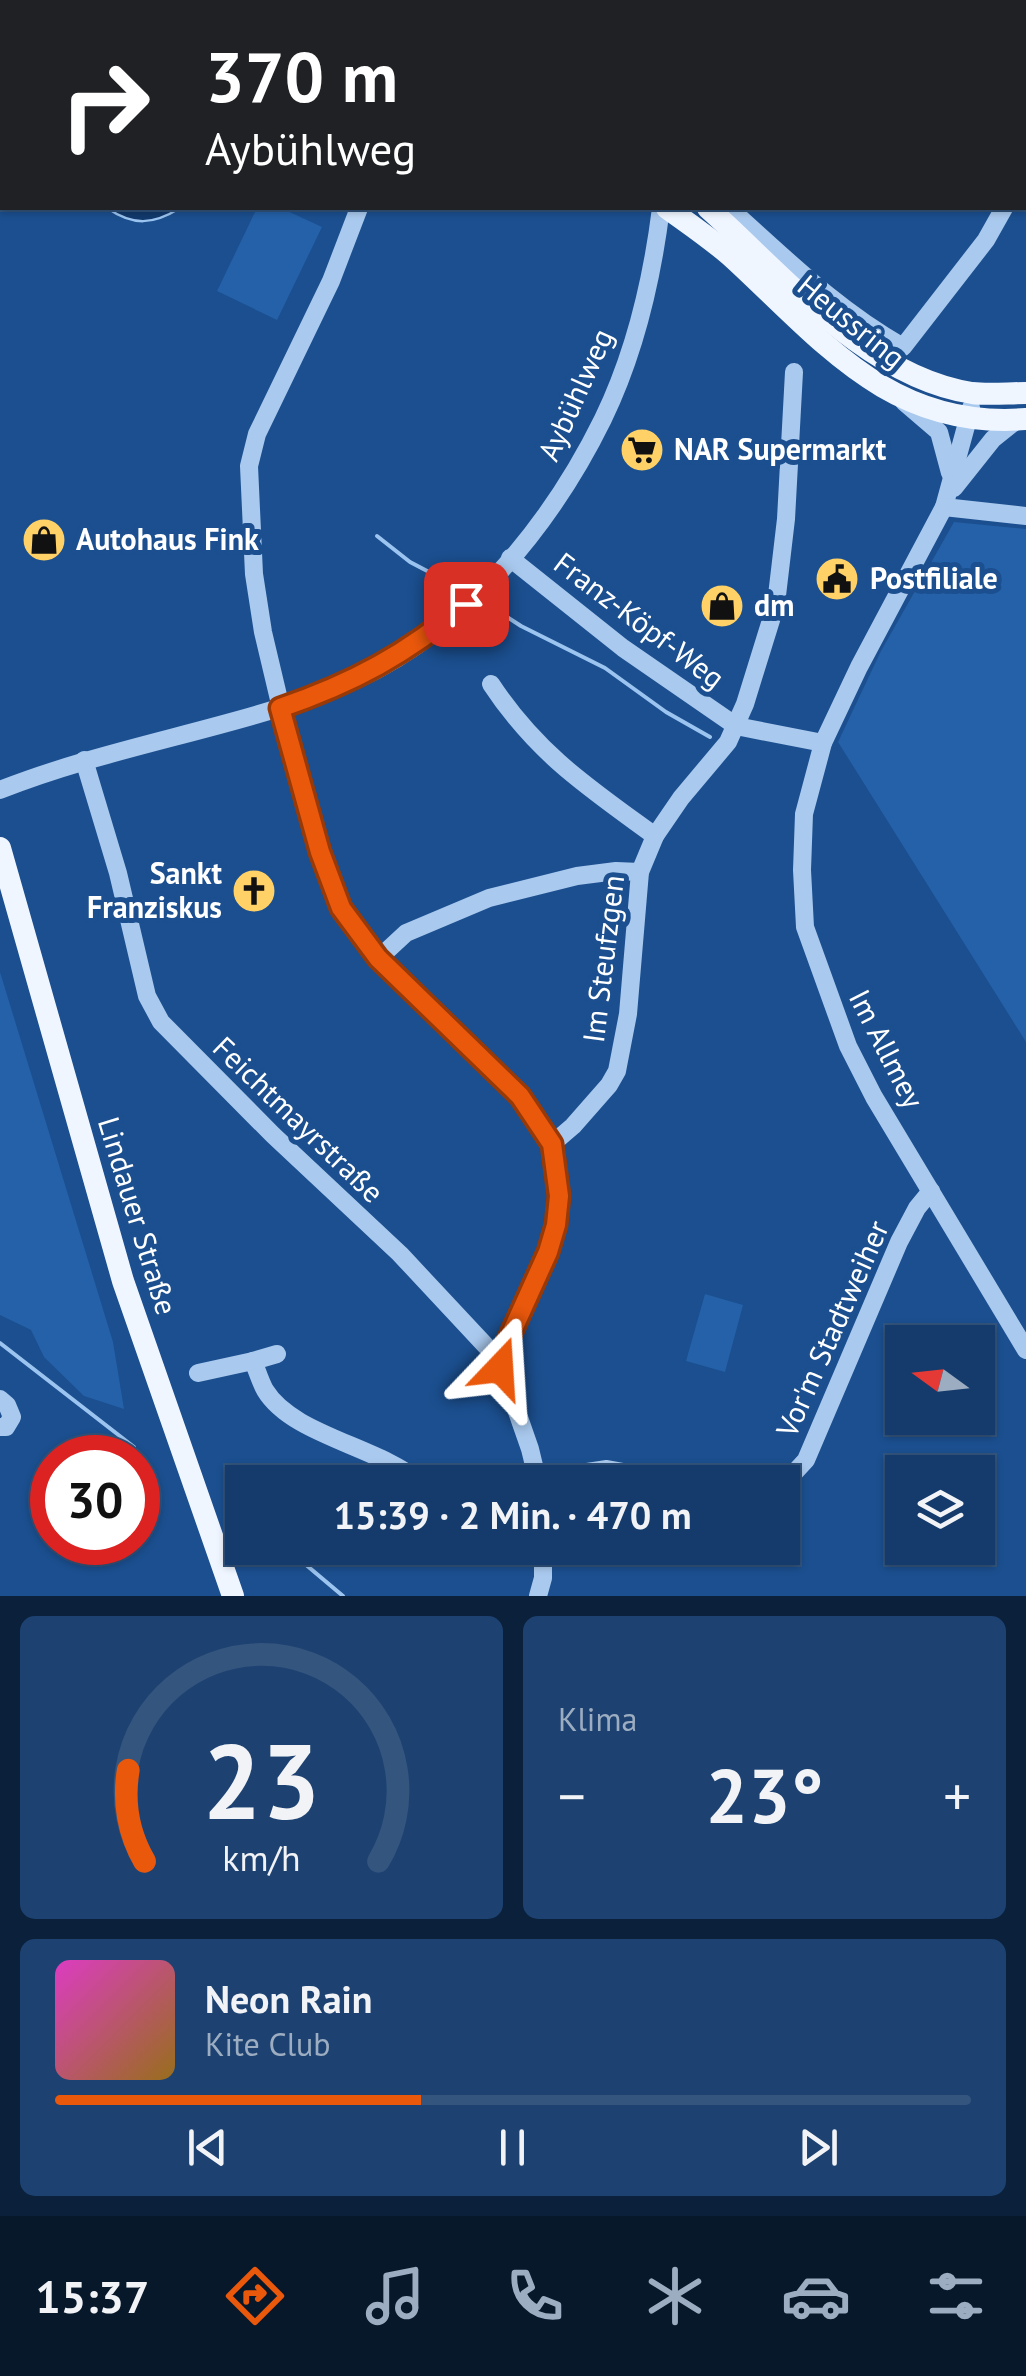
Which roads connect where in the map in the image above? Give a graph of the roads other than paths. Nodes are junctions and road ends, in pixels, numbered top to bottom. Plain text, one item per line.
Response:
1 (358, 210) edge
2 (664, 210) edge
3 (667, 210) edge
4 (710, 210) edge
5 (731, 210) edge
6 (1003, 210) edge
7 (794, 372) dead end
8 (975, 393) junction
9 (1026, 393) edge
10 (900, 399) junction
11 (969, 417) junction
12 (1022, 419) edge
13 (946, 502) junction
14 (1026, 516) edge
15 (510, 558) junction
16 (491, 684) dead end
17 (280, 708) junction
18 (736, 726) junction
19 (823, 744) junction
20 (84, 760) junction
21 (0, 790) edge
22 (655, 836) junction
23 (1, 856) edge
24 (640, 872) junction
25 (378, 958) junction
26 (552, 1144) junction
27 (931, 1191) junction
28 (1026, 1350) edge
29 (277, 1354) dead end
30 (253, 1360) junction
31 (499, 1360) junction
32 (198, 1373) dead end
33 (0, 1399) edge
34 (0, 1428) edge
35 (395, 1465) edge
36 (531, 1465) edge
37 (800, 1466) edge
38 (543, 1565) edge
39 (233, 1596) edge
40 (538, 1596) edge

1 - 17 street
2 - 15 street, Aybühlweg
3 - 10 main road, Heussring
4 - 8 main road, Heussring
5 - 6 street
7 - 18 street, Im Steufzgen
8 - 9 main road, Heussring
8 - 11 street, Im Allmey
10 - 11 main road, Heussring
10 - 13 street
11 - 12 main road, Heussring
11 - 13 street, Im Allmey
12 - 13 street, Im Allmey
13 - 14 street
13 - 19 street, Im Allmey
15 - 17 street, Aybühlweg
15 - 18 street, Franz-Köpf-Weg
16 - 22 street
17 - 20 street, Aybühlweg
17 - 25 street
18 - 19 street
18 - 22 street, Im Steufzgen
19 - 27 street, Im Allmey
20 - 21 street, Aybühlweg
20 - 31 street, Feichtmayrstraße
22 - 24 street, Im Steufzgen
23 - 39 main road, Lindauer Straße
24 - 25 street
24 - 26 street, Im Steufzgen
25 - 26 street
26 - 31 street
27 - 28 street, Im Allmey
27 - 37 street, Vor'm Stadtweiher
29 - 30 street
30 - 32 street
30 - 35 street
31 - 36 street, Feichtmayrstraße
33 - 34 street
38 - 40 street

